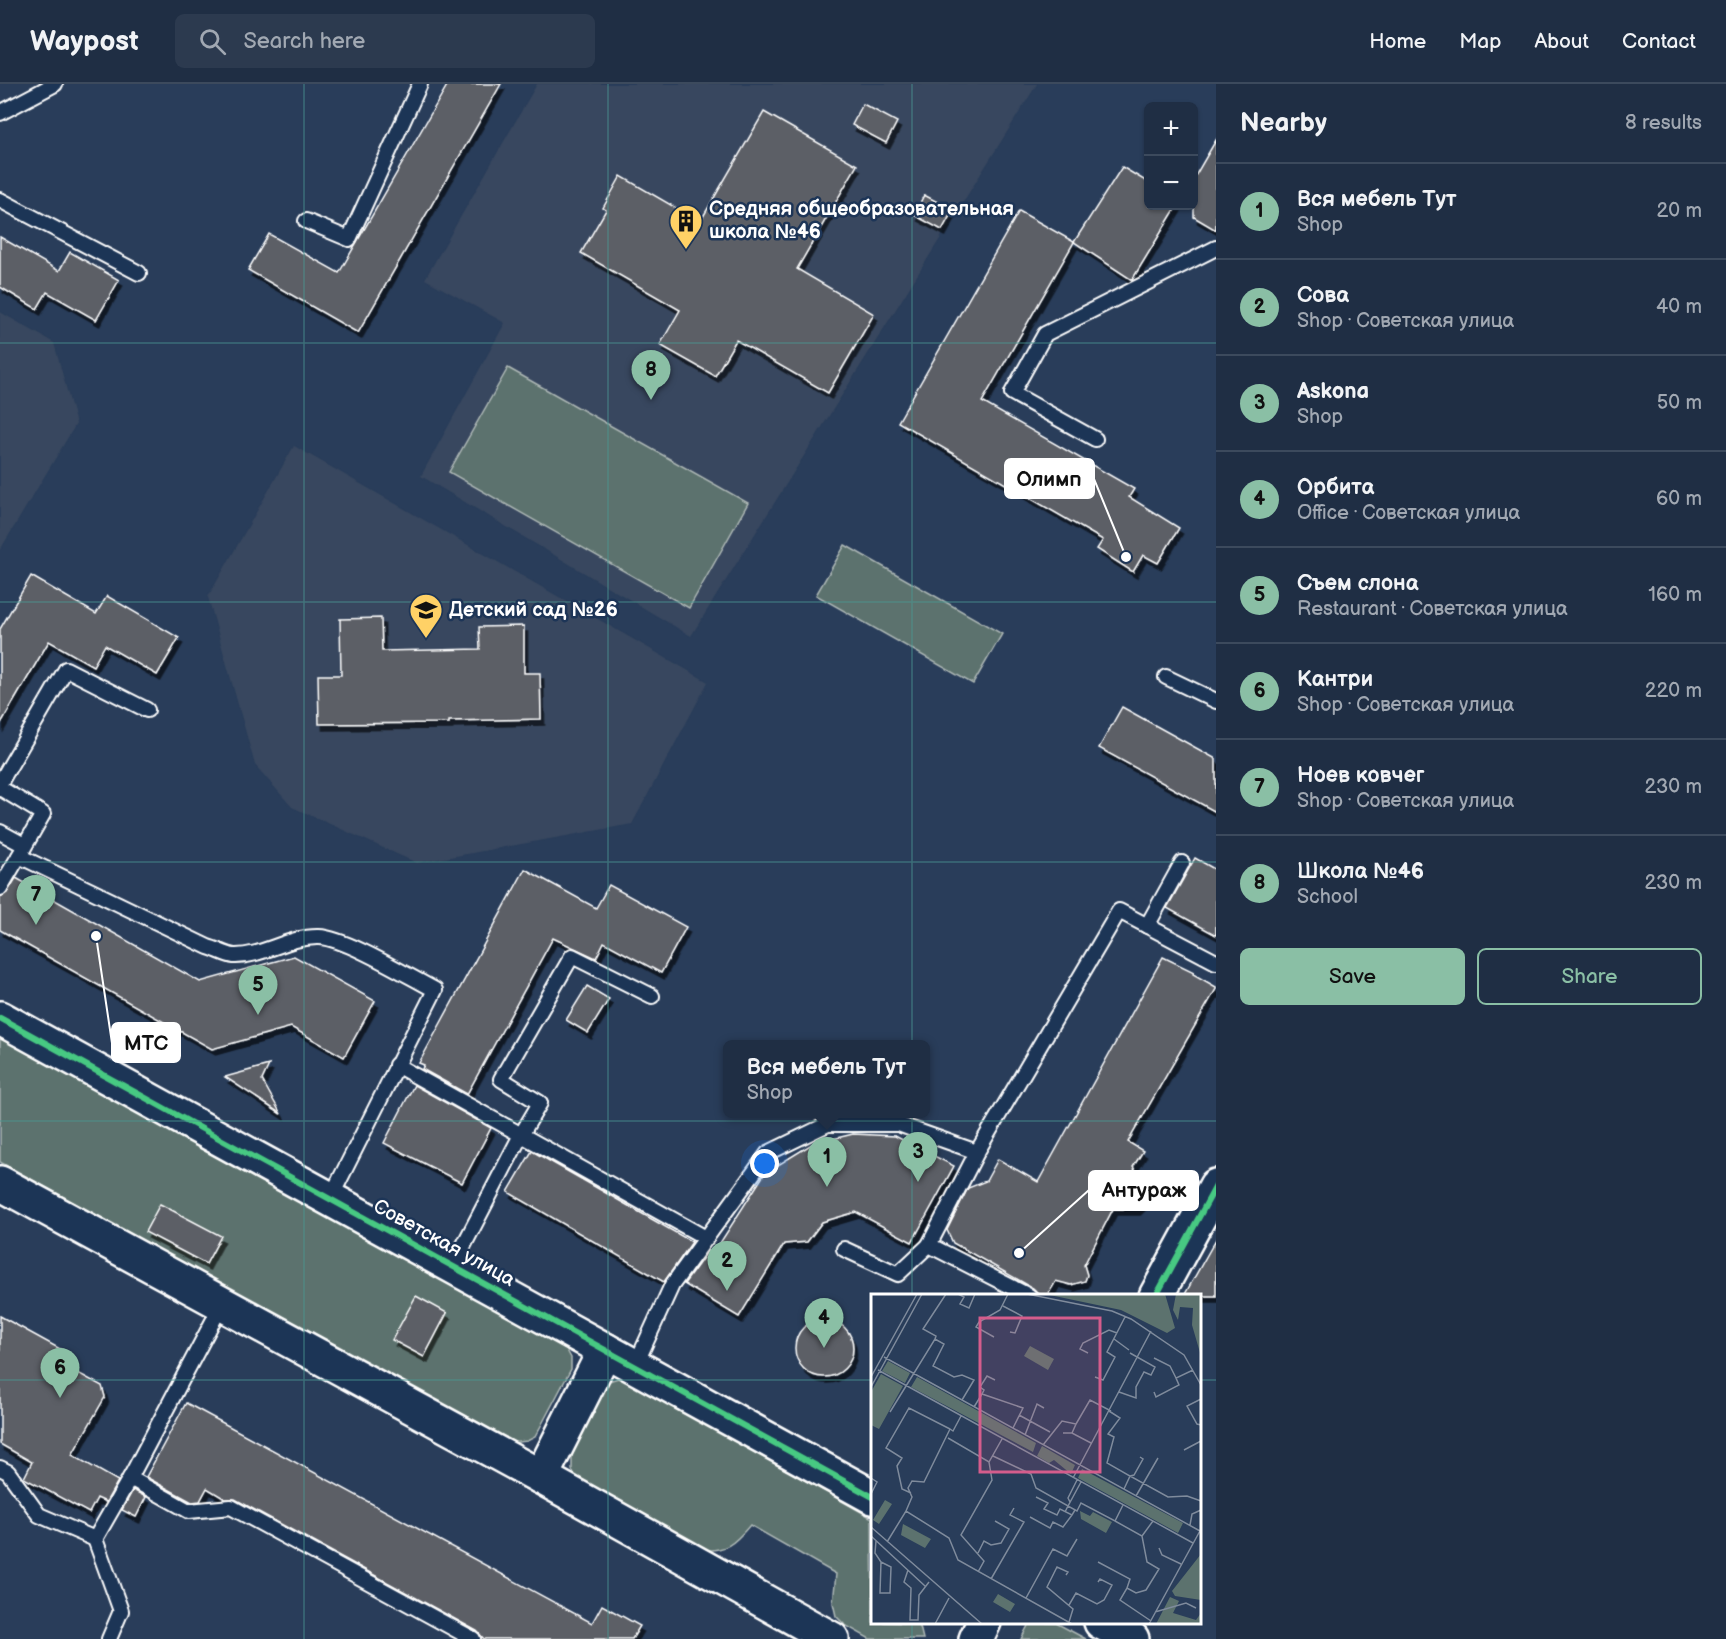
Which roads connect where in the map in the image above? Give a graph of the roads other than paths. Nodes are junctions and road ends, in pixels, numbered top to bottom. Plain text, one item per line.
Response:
1 (55, 84) edge
2 (420, 84) edge
3 (0, 113) edge
4 (0, 200) edge
5 (306, 221) dead end
6 (1216, 248) edge
7 (139, 273) dead end
8 (1095, 439) dead end
9 (1166, 677) dead end
10 (1216, 700) edge
11 (147, 710) dead end
12 (0, 783) edge
13 (0, 788) edge
14 (0, 832) edge
15 (22, 850) junction
16 (1182, 863) dead end
17 (0, 888) edge
18 (1147, 926) junction
19 (1216, 962) edge
20 (652, 996) dead end
21 (0, 1018) edge
22 (396, 1065) junction
23 (521, 1135) junction
24 (977, 1152) junction
25 (0, 1183) edge
26 (1216, 1186) edge
27 (330, 1199) junction
28 (706, 1238) junction
29 (928, 1245) junction
30 (844, 1249) dead end
31 (453, 1266) junction
32 (1025, 1294) edge
33 (1157, 1294) edge
34 (222, 1304) junction
35 (605, 1350) junction
36 (635, 1366) junction
37 (0, 1468) edge
38 (541, 1477) junction
39 (130, 1478) junction
40 (871, 1496) edge
41 (95, 1539) junction
42 (984, 1624) edge
43 (1103, 1624) edge
44 (109, 1639) edge
45 (473, 1639) edge
46 (832, 1639) edge
47 (976, 1639) edge
48 (1132, 1639) edge

1 - 3 lane
2 - 5 lane
4 - 7 lane
6 - 8 lane
9 - 10 lane
11 - 12 lane
13 - 15 lane
14 - 15 lane
15 - 17 lane
15 - 22 lane
16 - 18 lane
18 - 19 lane
18 - 24 lane
20 - 23 lane
21 - 27 street, Советская улица
22 - 23 lane
22 - 27 lane
23 - 28 lane
23 - 31 lane
24 - 28 lane
24 - 29 lane
25 - 34 street
26 - 33 street
27 - 31 street, Советская улица
28 - 36 lane
29 - 30 lane
29 - 32 lane
31 - 35 street, Советская улица
34 - 38 street
34 - 39 lane
35 - 36 street, Советская улица
35 - 38 street
36 - 40 street, Советская улица
37 - 41 lane
38 - 46 street
39 - 41 lane
39 - 45 lane
41 - 44 lane
42 - 47 street
43 - 48 street

